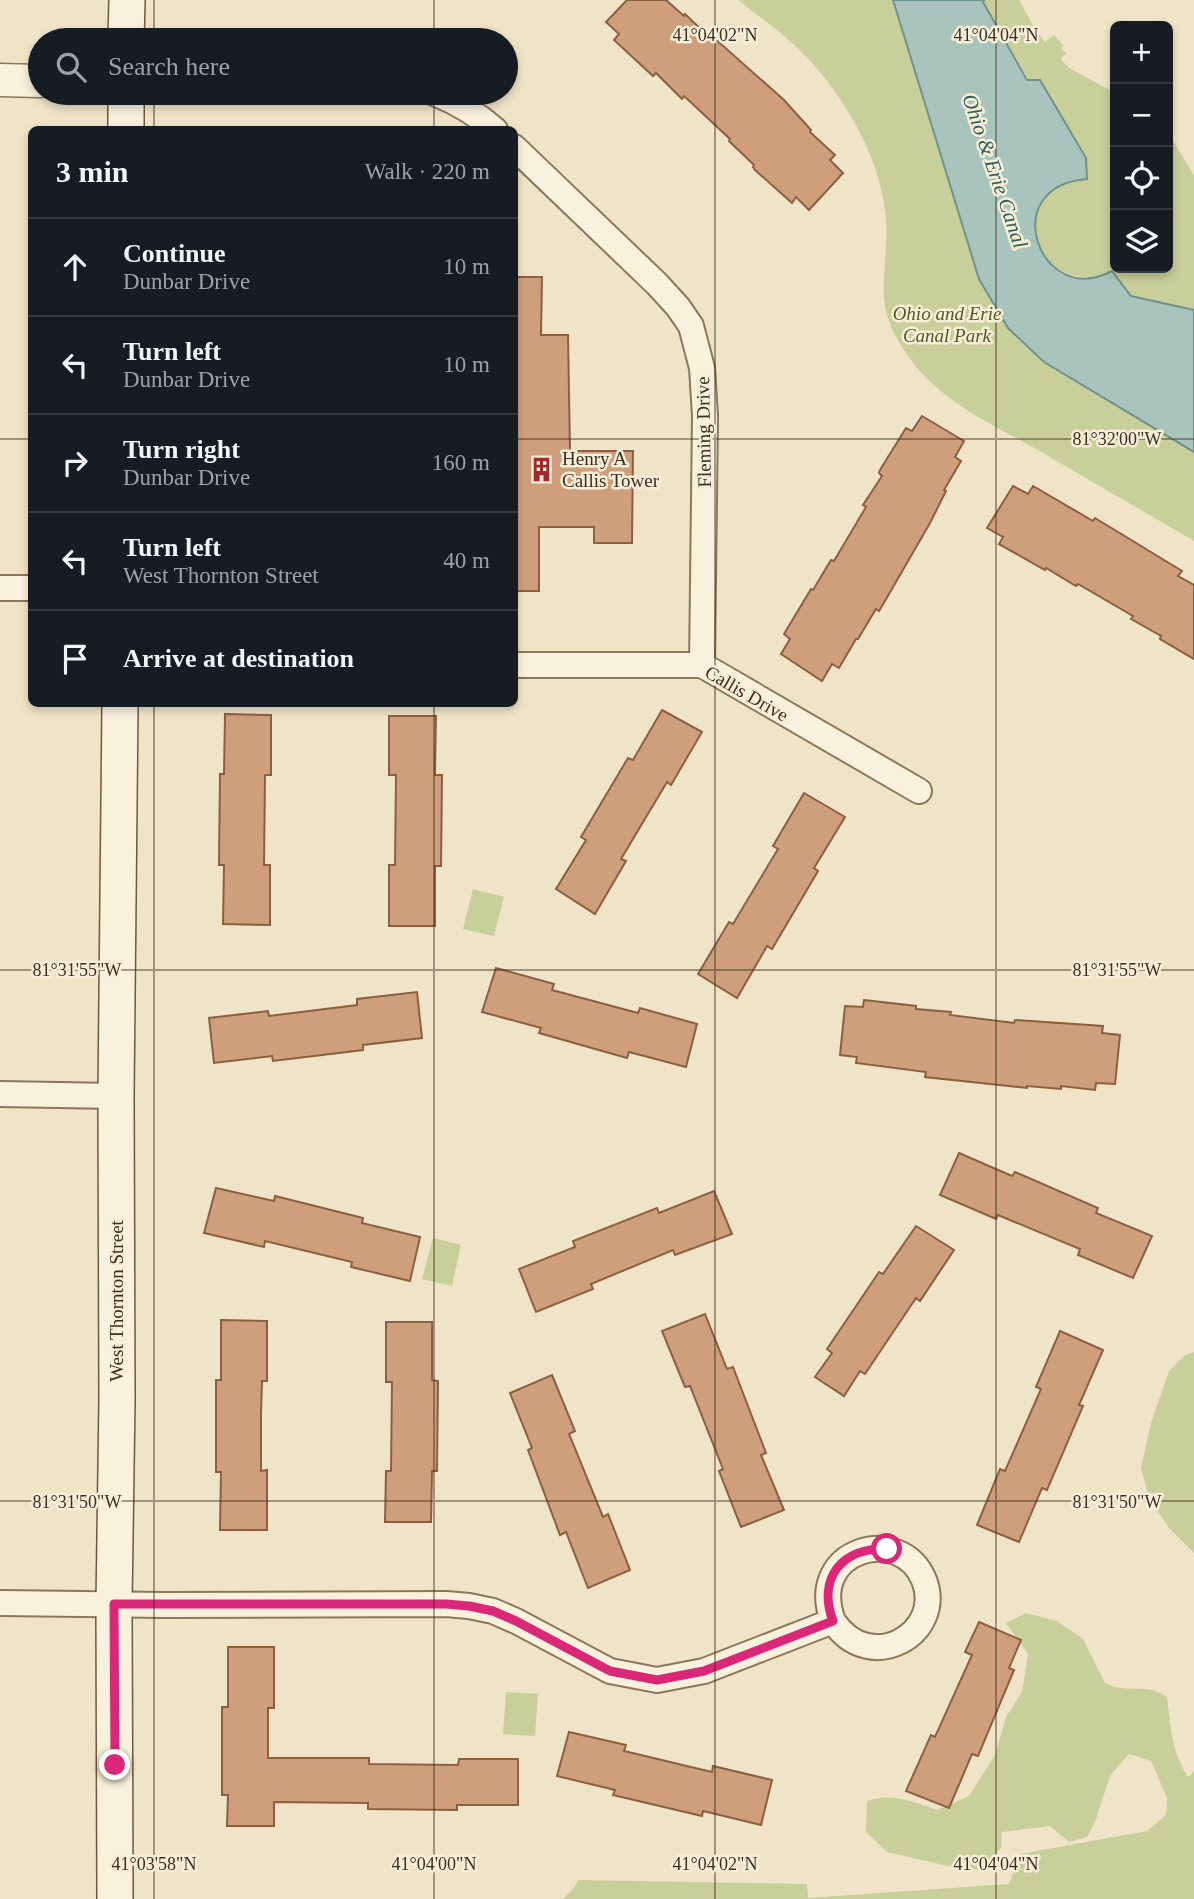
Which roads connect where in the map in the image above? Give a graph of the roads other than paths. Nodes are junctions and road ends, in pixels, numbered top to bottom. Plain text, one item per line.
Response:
1 (127, 0) edge
2 (126, 28) edge
3 (0, 80) edge
4 (28, 80) edge
5 (126, 105) edge
6 (462, 105) edge
7 (126, 126) edge
8 (490, 126) edge
9 (518, 150) edge
10 (0, 588) edge
11 (28, 588) edge
12 (518, 665) edge
13 (702, 665) junction
14 (120, 707) edge
15 (919, 791) dead end
16 (0, 1094) edge
17 (116, 1096) junction
18 (0, 1603) edge
19 (114, 1604) junction
20 (833, 1621) junction
21 (115, 1899) edge

1 - 2 main road
3 - 4 street
5 - 7 main road
6 - 8 street
9 - 13 street, Fleming Drive
10 - 11 street
12 - 13 street, Callis Drive
13 - 15 street, Callis Drive
14 - 17 main road, West Thornton Street
16 - 17 street
17 - 19 main road, West Thornton Street
18 - 19 street
19 - 20 street
19 - 21 main road, West Thornton Street
20 - 20 street

